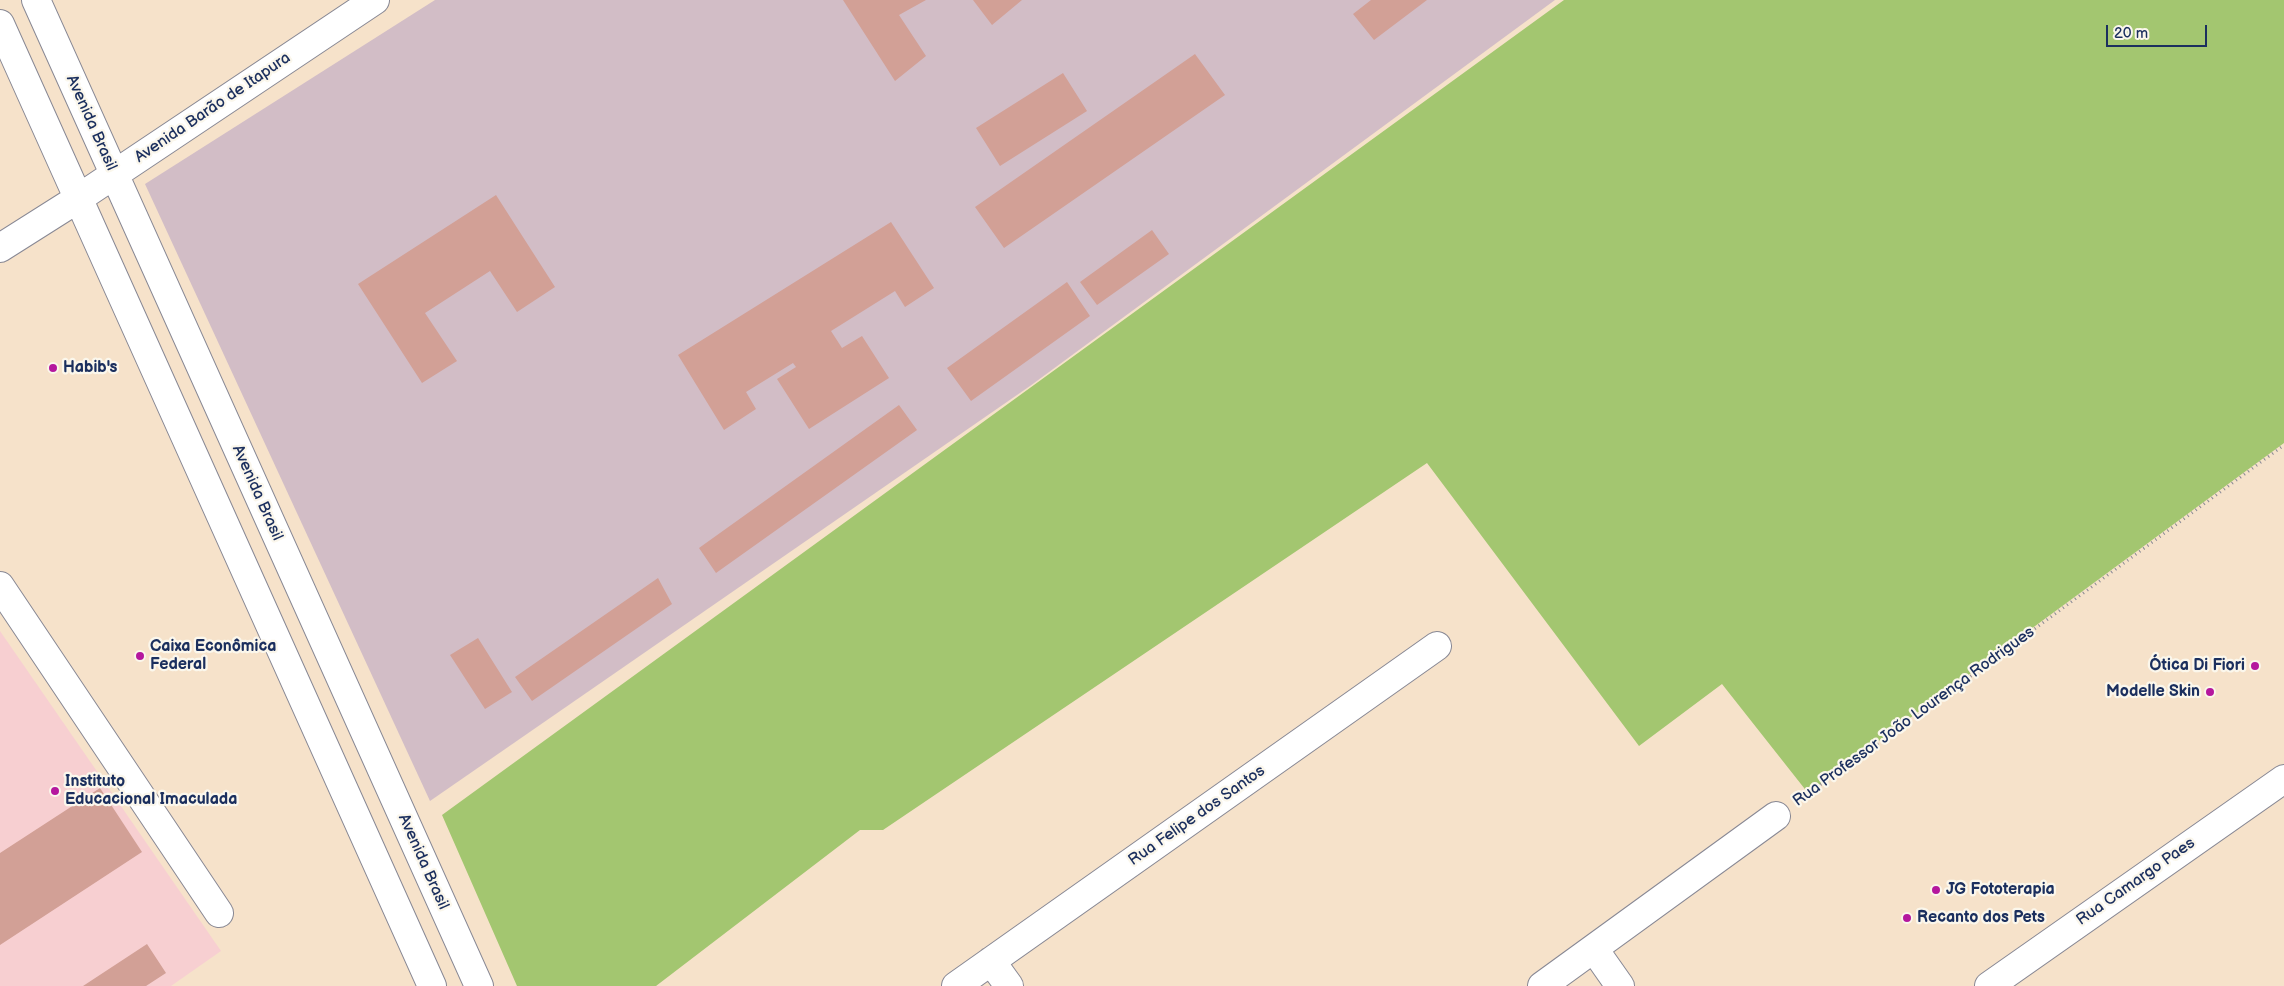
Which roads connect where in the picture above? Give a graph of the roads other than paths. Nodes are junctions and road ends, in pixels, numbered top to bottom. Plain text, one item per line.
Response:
1 (36, 0) edge
2 (375, 0) edge
3 (0, 24) edge
4 (114, 174) junction
5 (79, 198) junction
6 (0, 248) edge
7 (0, 586) edge
8 (1437, 646) dead end
9 (2284, 779) edge
10 (1776, 816) road end
11 (219, 914) dead end
12 (1594, 949) junction
13 (991, 960) junction
14 (432, 986) edge
15 (478, 986) edge
16 (956, 986) edge
17 (1009, 986) edge
18 (1542, 986) edge
19 (1620, 986) edge
20 (1989, 986) edge

1 - 4 main road, Avenida Brasil
2 - 4 main road, Avenida Barão de Itapura
3 - 5 main road
4 - 5 main road, Avenida Barão de Itapura
4 - 15 main road, Avenida Brasil
5 - 6 main road, Avenida Barão de Itapura
5 - 14 main road
7 - 11 main road
8 - 13 main road, Rua Felipe dos Santos
9 - 20 main road, Rua Camargo Paes
10 - 12 main road, Rua Professor João Lourença Rodrigues
12 - 18 main road, Rua Professor João Lourença Rodrigues
12 - 19 main road
13 - 16 main road, Rua Felipe dos Santos
13 - 17 main road

